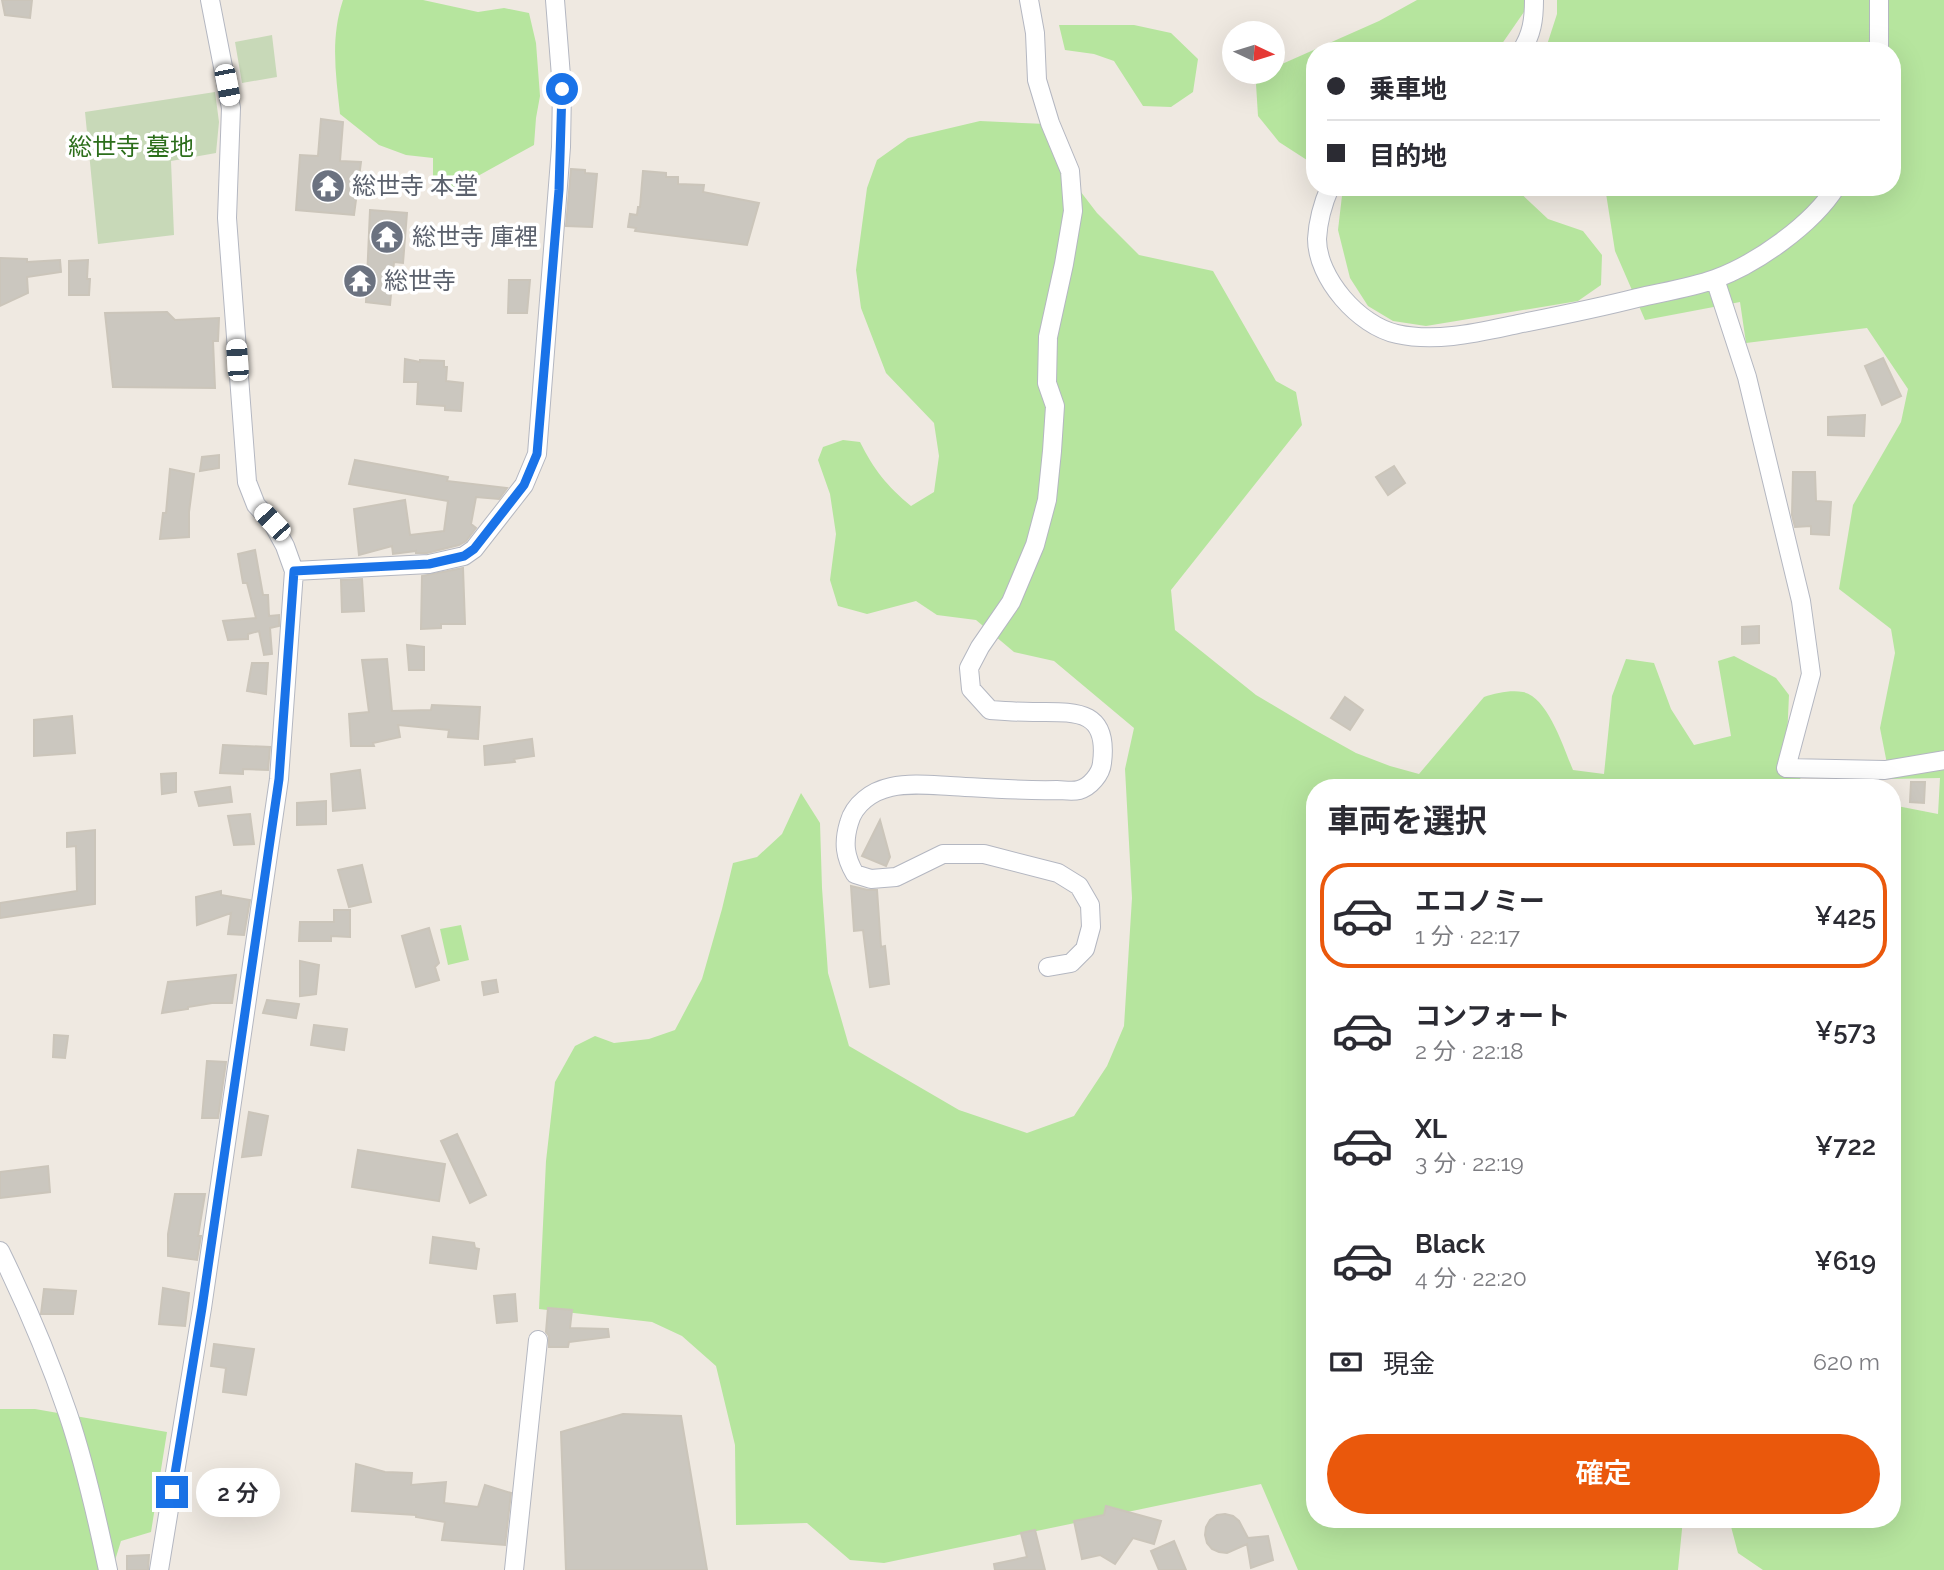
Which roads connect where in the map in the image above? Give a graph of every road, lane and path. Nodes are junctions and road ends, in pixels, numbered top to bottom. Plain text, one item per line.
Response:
1 (210, 0) edge
2 (555, 0) edge
3 (1029, 0) edge
4 (1534, 0) edge
5 (1879, 0) edge
6 (1527, 42) edge
7 (1879, 42) edge
8 (1327, 196) edge
9 (1829, 196) edge
10 (1714, 279) junction
11 (294, 571) junction
12 (1944, 760) edge
13 (1048, 967) dead end
14 (0, 1251) edge
15 (538, 1340) dead end
16 (108, 1570) edge
17 (159, 1570) edge
18 (513, 1570) edge

1 - 11 street
2 - 11 street
3 - 13 street
4 - 6 street
5 - 7 street
8 - 10 street
9 - 10 street
10 - 12 street
11 - 17 street
14 - 16 street
15 - 18 street

